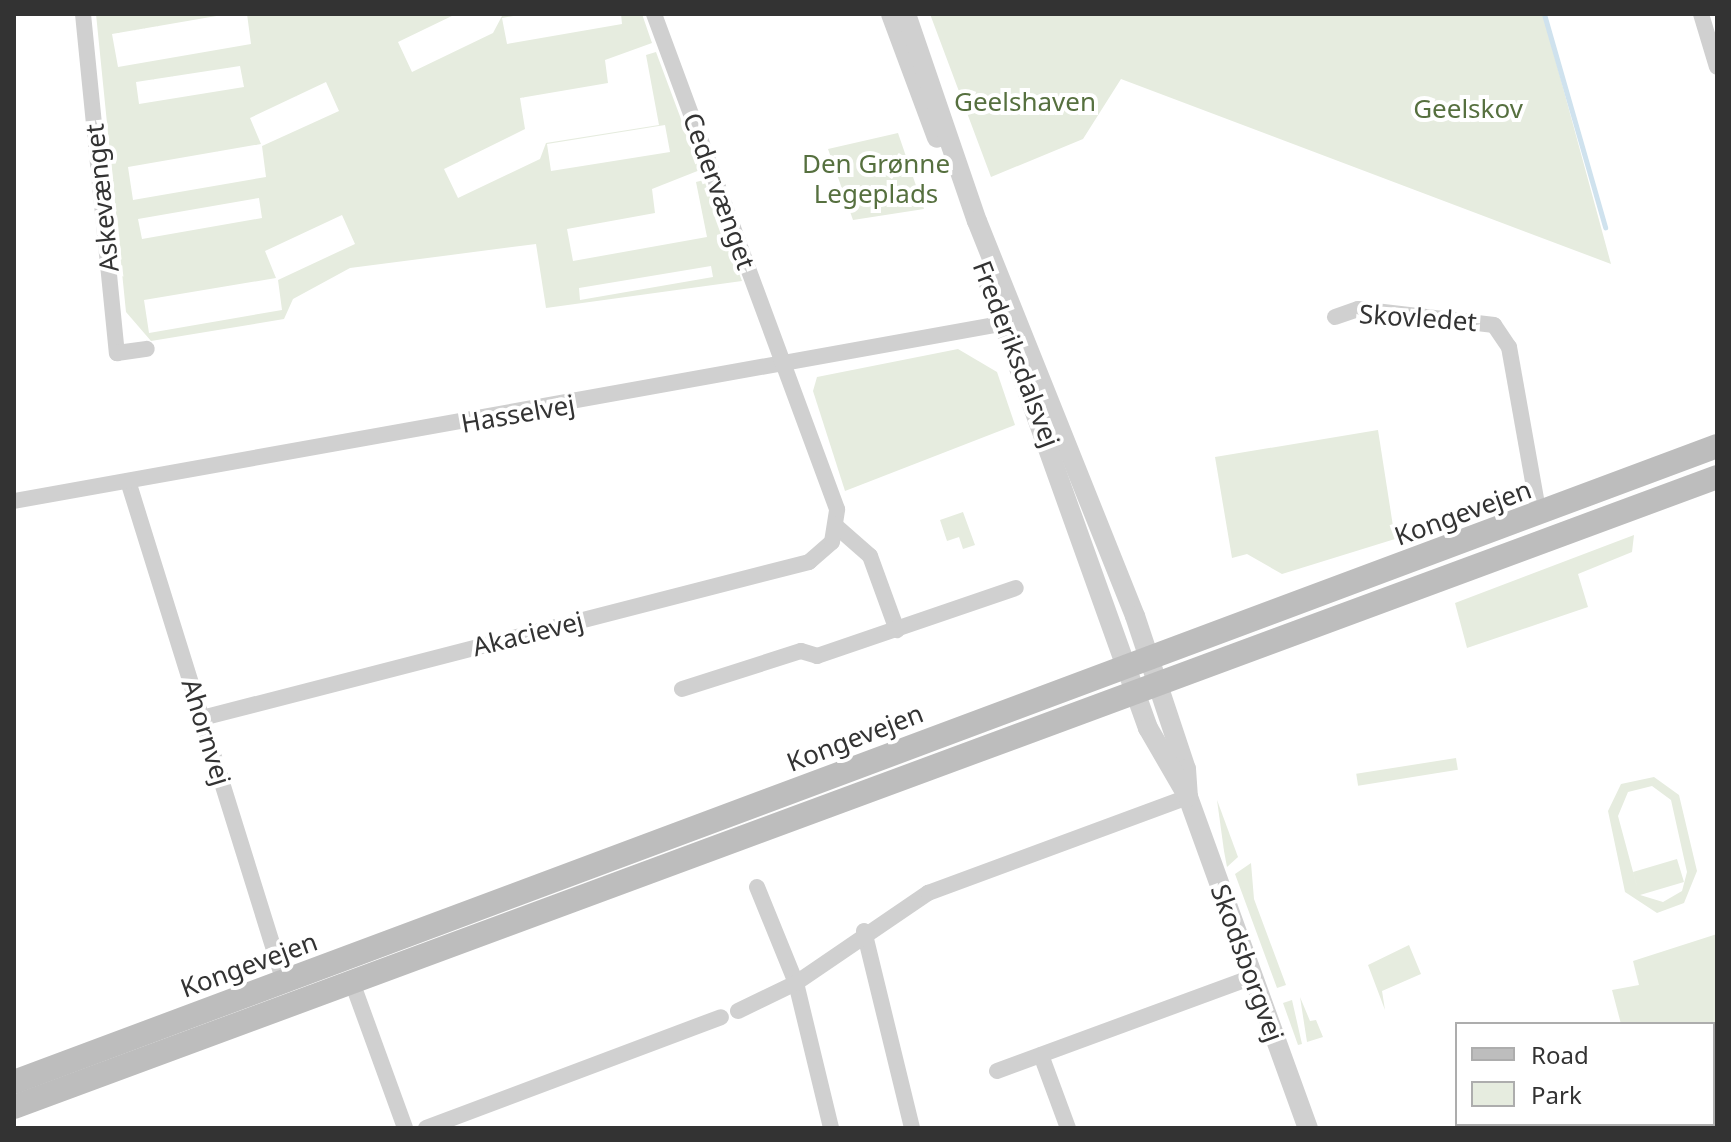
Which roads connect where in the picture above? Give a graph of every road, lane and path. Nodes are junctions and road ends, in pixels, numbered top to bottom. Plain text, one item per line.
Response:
1 (83, 14) edge
2 (654, 14) edge
3 (891, 14) edge
4 (906, 14) edge
5 (1701, 14) edge
6 (1717, 67) edge
7 (1335, 317) dead end
8 (1012, 322) junction
9 (147, 349) dead end
10 (784, 368) junction
11 (1717, 446) edge
12 (1717, 477) edge
13 (128, 481) junction
14 (14, 501) edge
15 (1539, 515) junction
16 (837, 527) junction
17 (1016, 588) dead end
18 (897, 630) junction
19 (1143, 676) junction
20 (682, 689) dead end
21 (202, 718) junction
22 (1188, 797) junction
23 (757, 887) dead end
24 (864, 931) junction
25 (1253, 977) junction
26 (284, 982) junction
27 (352, 982) junction
28 (796, 983) junction
29 (738, 1011) dead end
30 (721, 1017) dead end
31 (1041, 1055) junction
32 (997, 1071) dead end
33 (14, 1082) edge
34 (14, 1107) edge
35 (405, 1128) edge
36 (426, 1128) edge
37 (831, 1128) edge
38 (912, 1128) edge
39 (1068, 1128) edge
40 (1308, 1128) edge

1 - 9 street, Askevænget
2 - 10 street, Cedervænget
3 - 8 street, Frederiksdalsvej
4 - 8 street, Frederiksdalsvej
5 - 6 street
7 - 15 street, Skovledet
8 - 10 street, Hasselvej
8 - 19 street, Frederiksdalsvej
10 - 13 street, Hasselvej
10 - 16 street
11 - 15 main road, Kongevejen
12 - 19 main road, Kongevejen
13 - 14 street, Hasselvej
13 - 21 street, Ahornvej
15 - 19 main road, Kongevejen
16 - 18 street
16 - 21 street, Akacievej
17 - 18 street
18 - 20 street
19 - 22 street, Skodsborgvej
19 - 26 main road, Kongevejen
19 - 27 main road, Kongevejen
21 - 26 street, Ahornvej
22 - 24 street
22 - 25 street, Skodsborgvej
23 - 28 street
24 - 28 street
24 - 38 street
25 - 31 street
25 - 40 street, Skodsborgvej
26 - 33 main road, Kongevejen
27 - 34 main road, Kongevejen
27 - 35 street
28 - 29 street
28 - 37 street
30 - 36 street
31 - 32 street
31 - 39 street

